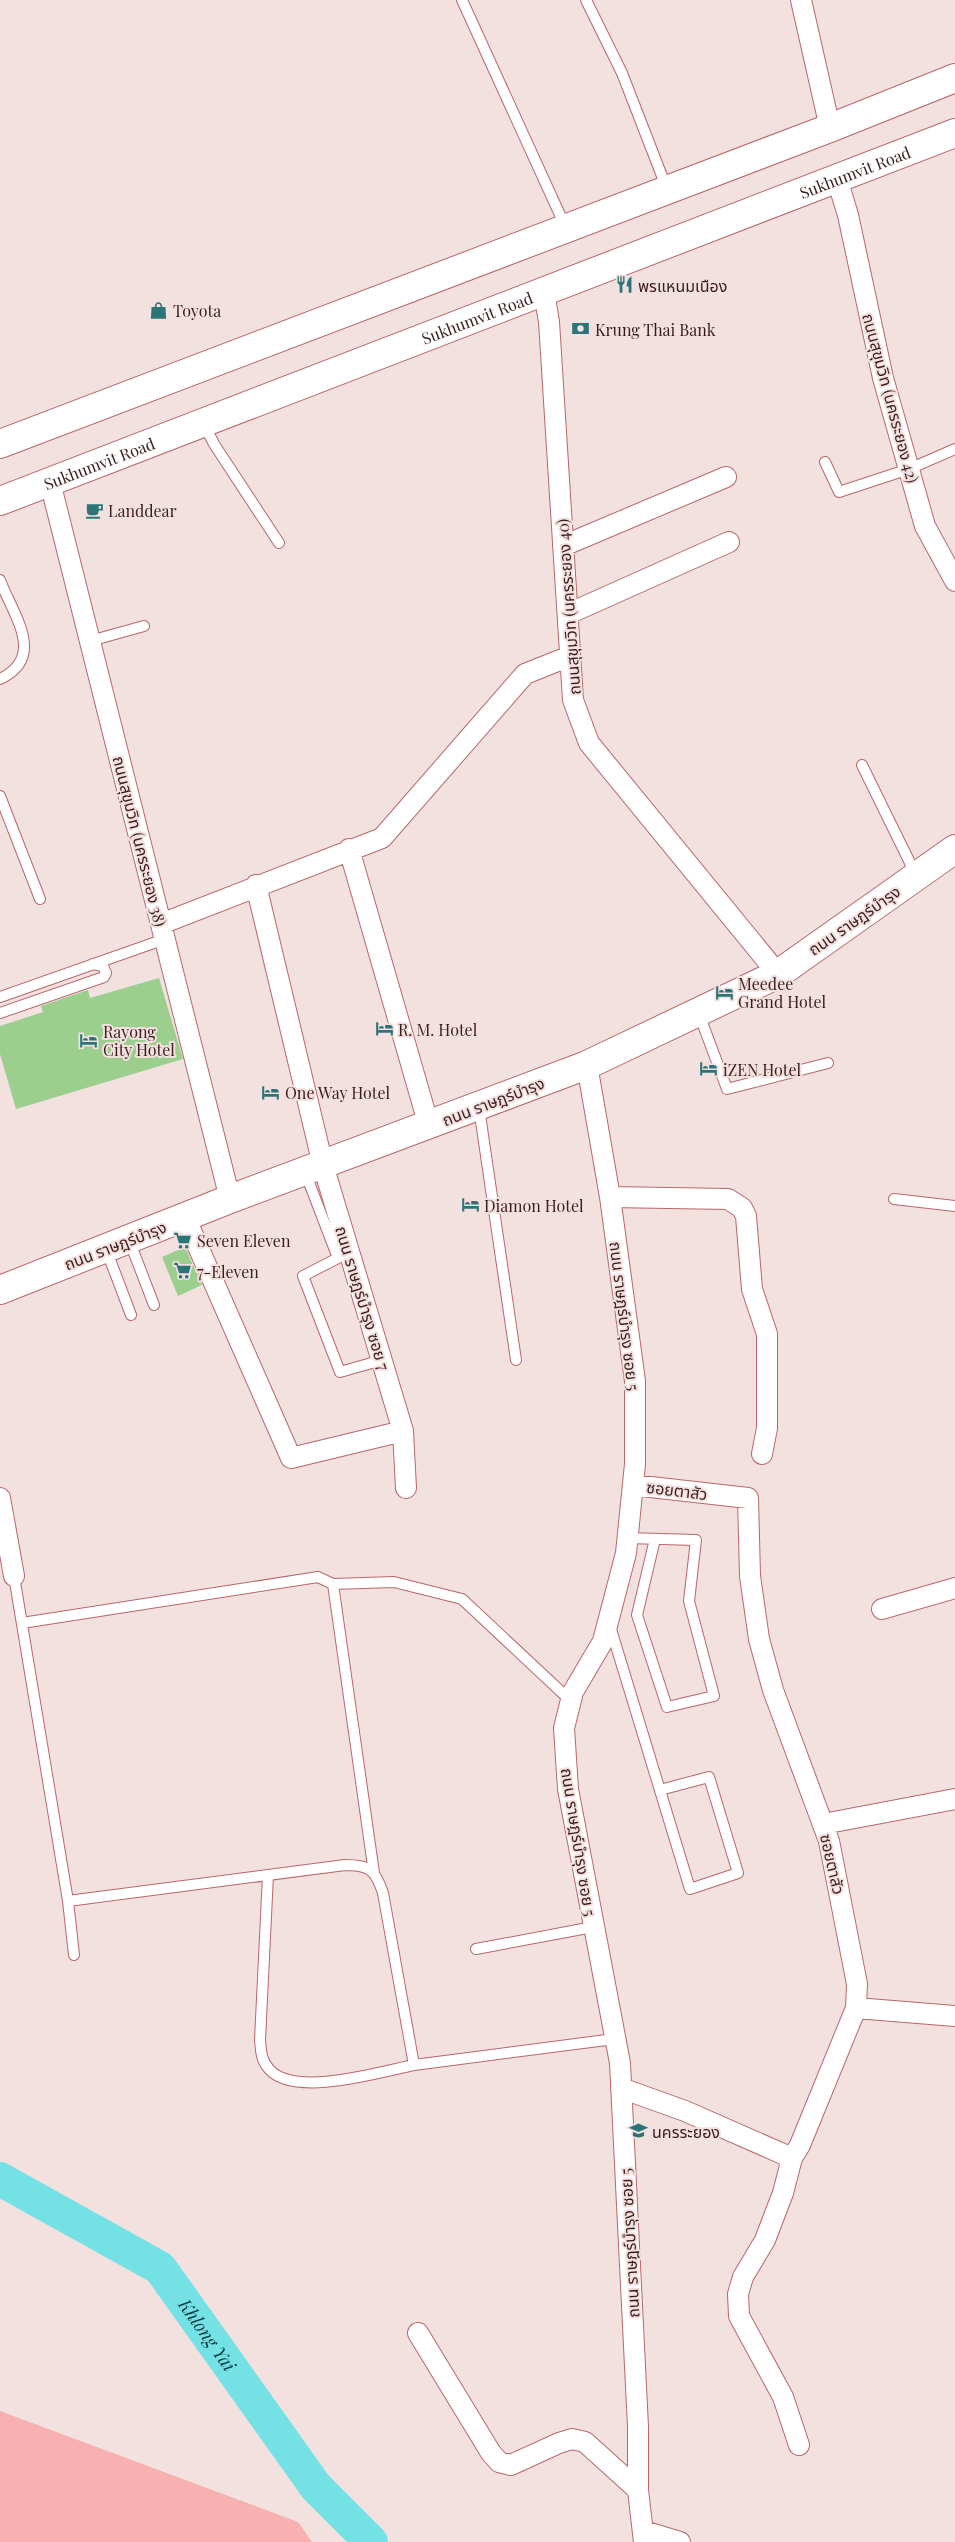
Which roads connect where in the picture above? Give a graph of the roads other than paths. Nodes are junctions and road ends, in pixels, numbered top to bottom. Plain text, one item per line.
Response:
1 (462, 0) edge
2 (586, 0) edge
3 (801, 0) edge
4 (955, 78) edge
5 (830, 128) junction
6 (955, 133) edge
7 (837, 179) junction
8 (667, 190) junction
9 (566, 228) junction
10 (544, 292) junction
11 (203, 423) junction
12 (0, 444) edge
13 (955, 449) edge
14 (825, 462) dead end
15 (909, 469) junction
16 (726, 477) dead end
17 (50, 482) junction
18 (0, 501) edge
19 (729, 542) dead end
20 (279, 544) dead end
21 (564, 546) junction
22 (0, 580) edge
23 (955, 581) edge
24 (568, 614) junction
25 (144, 626) dead end
26 (90, 641) junction
27 (570, 656) junction
28 (0, 679) edge
29 (862, 765) dead end
30 (0, 796) edge
31 (349, 849) junction
32 (955, 849) edge
33 (917, 876) junction
34 (256, 885) junction
35 (40, 899) dead end
36 (163, 931) junction
37 (93, 964) junction
38 (778, 974) junction
39 (0, 997) edge
40 (0, 1013) edge
41 (699, 1013) junction
42 (828, 1063) dead end
43 (587, 1065) junction
44 (478, 1107) junction
45 (429, 1126) junction
46 (314, 1168) junction
47 (610, 1197) junction
48 (230, 1199) junction
49 (894, 1199) dead end
50 (955, 1206) edge
51 (185, 1217) junction
52 (117, 1244) junction
53 (0, 1290) edge
54 (154, 1305) dead end
55 (130, 1315) dead end
56 (382, 1360) junction
57 (516, 1360) dead end
58 (403, 1431) junction
59 (762, 1454) dead end
60 (633, 1485) junction
61 (406, 1488) dead end
62 (0, 1498) edge
63 (627, 1538) junction
64 (655, 1539) junction
65 (14, 1576) joint
66 (333, 1584) junction
67 (955, 1588) edge
68 (882, 1609) dead end
69 (608, 1620) junction
70 (22, 1623) junction
71 (572, 1697) junction
72 (660, 1790) junction
73 (955, 1799) edge
74 (823, 1824) junction
75 (374, 1873) junction
76 (268, 1875) junction
77 (68, 1901) junction
78 (594, 1927) junction
79 (476, 1949) dead end
80 (74, 1955) dead end
81 (856, 2008) junction
82 (955, 2016) edge
83 (614, 2038) junction
84 (414, 2066) junction
85 (621, 2088) junction
86 (792, 2158) junction
87 (418, 2332) dead end
88 (799, 2445) dead end
89 (638, 2490) junction
90 (644, 2537) edge
91 (680, 2542) edge

1 - 9 lane
2 - 8 lane
3 - 5 street
4 - 5 main road
5 - 8 main road
6 - 7 main road, Sukhumvit Road
7 - 10 main road, Sukhumvit Road
7 - 15 street, ถนนสุขุมวิท (นครระยอง 42)
8 - 9 main road
9 - 12 main road
10 - 11 main road, Sukhumvit Road
10 - 21 street, ถนนสุขุมวิท (นครระยอง 40)
11 - 17 main road, Sukhumvit Road
11 - 20 lane
13 - 15 lane
14 - 15 lane
15 - 23 street, ถนนสุขุมวิท (นครระยอง 42)
16 - 21 street
17 - 18 main road, Sukhumvit Road
17 - 26 street, ถนนสุขุมวิท (นครระยอง 38)
19 - 24 street
21 - 24 street, ถนนสุขุมวิท (นครระยอง 40)
22 - 28 lane
24 - 27 street, ถนนสุขุมวิท (นครระยอง 40)
25 - 26 lane
26 - 36 street, ถนนสุขุมวิท (นครระยอง 38)
27 - 31 street
27 - 38 street, ถนนสุขุมวิท (นครระยอง 40)
29 - 33 lane
30 - 35 lane
31 - 34 street
31 - 45 street
32 - 33 main road, ถนน ราษฎร์บำรุง
33 - 38 main road, ถนน ราษฎร์บำรุง
34 - 36 street
34 - 46 street, ถนน ราษฎร์บำรุง ซอย 7
36 - 37 lane
36 - 48 street, ถนนสุขุมวิท (นครระยอง 38)
37 - 39 lane
37 - 40 lane
38 - 41 main road, ถนน ราษฎร์บำรุง
41 - 42 lane
41 - 43 main road, ถนน ราษฎร์บำรุง
43 - 44 main road, ถนน ราษฎร์บำรุง
43 - 47 street, ถนน ราษฎร์บำรุง ซอย 5
44 - 45 main road, ถนน ราษฎร์บำรุง
44 - 57 lane
45 - 46 main road, ถนน ราษฎร์บำรุง
46 - 48 main road, ถนน ราษฎร์บำรุง
46 - 56 street, ถนน ราษฎร์บำรุง ซอย 7
46 - 56 lane
47 - 59 street
47 - 60 street, ถนน ราษฎร์บำรุง ซอย 5
48 - 51 main road, ถนน ราษฎร์บำรุง
49 - 50 lane
51 - 52 main road, ถนน ราษฎร์บำรุง
51 - 58 street
52 - 53 main road, ถนน ราษฎร์บำรุง
52 - 54 lane
52 - 55 lane
56 - 58 street, ถนน ราษฎร์บำรุง ซอย 7
58 - 61 street, ถนน ราษฎร์บำรุง ซอย 7
60 - 63 street, ถนน ราษฎร์บำรุง ซอย 5
60 - 74 street, ซอยตาสัว
62 - 65 street
63 - 64 lane
63 - 69 street, ถนน ราษฎร์บำรุง ซอย 5
64 - 64 lane
65 - 70 lane
66 - 70 lane
66 - 71 lane
66 - 75 lane
67 - 68 street
69 - 71 street, ถนน ราษฎร์บำรุง ซอย 5
69 - 72 lane
70 - 77 lane
71 - 78 street, ถนน ราษฎร์บำรุง ซอย 5
72 - 72 lane
73 - 74 street
74 - 81 street, ซอยตาสัว
75 - 76 lane
75 - 84 lane
76 - 77 lane
76 - 84 lane
77 - 80 lane
78 - 79 lane
78 - 83 street, ถนน ราษฎร์บำรุง ซอย 5
81 - 82 street
81 - 86 street, ซอยตาสัว
83 - 84 lane
83 - 85 street, ถนน ราษฎร์บำรุง ซอย 5
85 - 86 street
85 - 89 street, ถนน ราษฎร์บำรุง ซอย 5
86 - 88 street, ซอยตาสัว
87 - 89 street
89 - 90 street, ถนน ราษฎร์บำรุง ซอย 5
90 - 91 street

